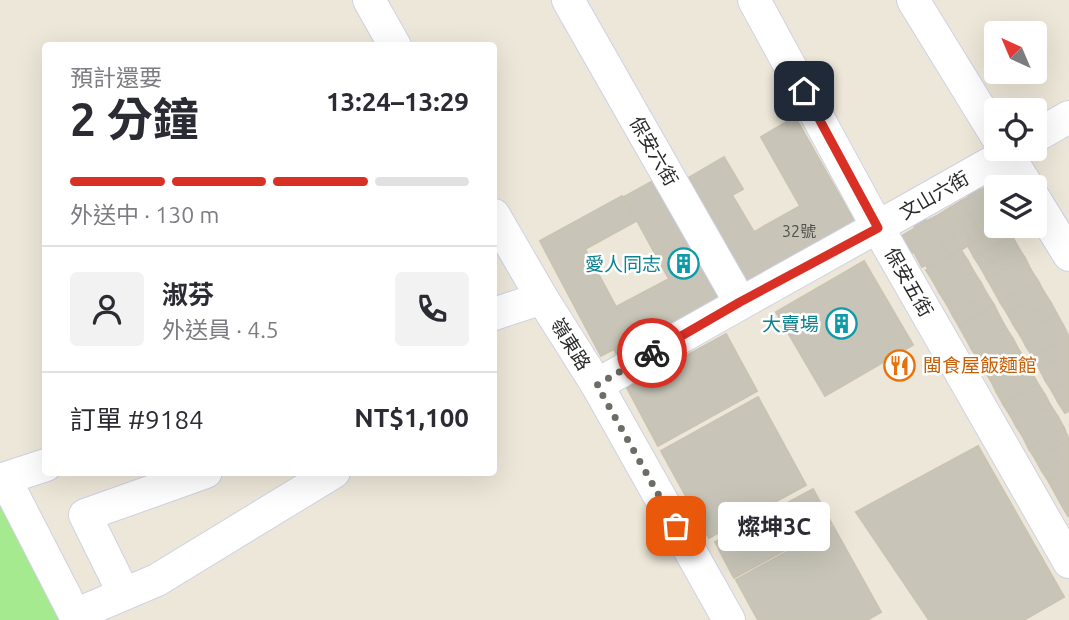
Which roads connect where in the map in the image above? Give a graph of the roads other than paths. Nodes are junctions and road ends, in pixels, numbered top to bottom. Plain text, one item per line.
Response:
1 (369, 0) edge
2 (568, 0) edge
3 (754, 0) edge
4 (913, 0) edge
5 (393, 42) edge
6 (984, 113) edge
7 (1069, 117) edge
8 (1047, 130) edge
9 (984, 160) edge
10 (1047, 219) edge
11 (497, 220) edge
12 (878, 228) junction
13 (1069, 255) edge
14 (542, 298) junction
15 (740, 302) junction
16 (497, 313) edge
17 (597, 385) junction
18 (42, 466) edge
19 (195, 476) edge
20 (327, 476) edge
21 (2, 480) edge
22 (1069, 562) edge
23 (124, 594) junction
24 (729, 620) edge

1 - 5 street
2 - 15 street, 保安六街
3 - 12 street, 保安五街
4 - 6 street
7 - 8 street
9 - 12 street, 文山六街
10 - 13 street
11 - 14 street, 嶺東路
12 - 15 street, 文山六街
12 - 22 street, 保安五街
14 - 16 street
14 - 17 street, 嶺東路
15 - 17 street, 文山六街
17 - 24 street, 嶺東路
18 - 21 street
19 - 23 street
20 - 23 street
21 - 23 street

